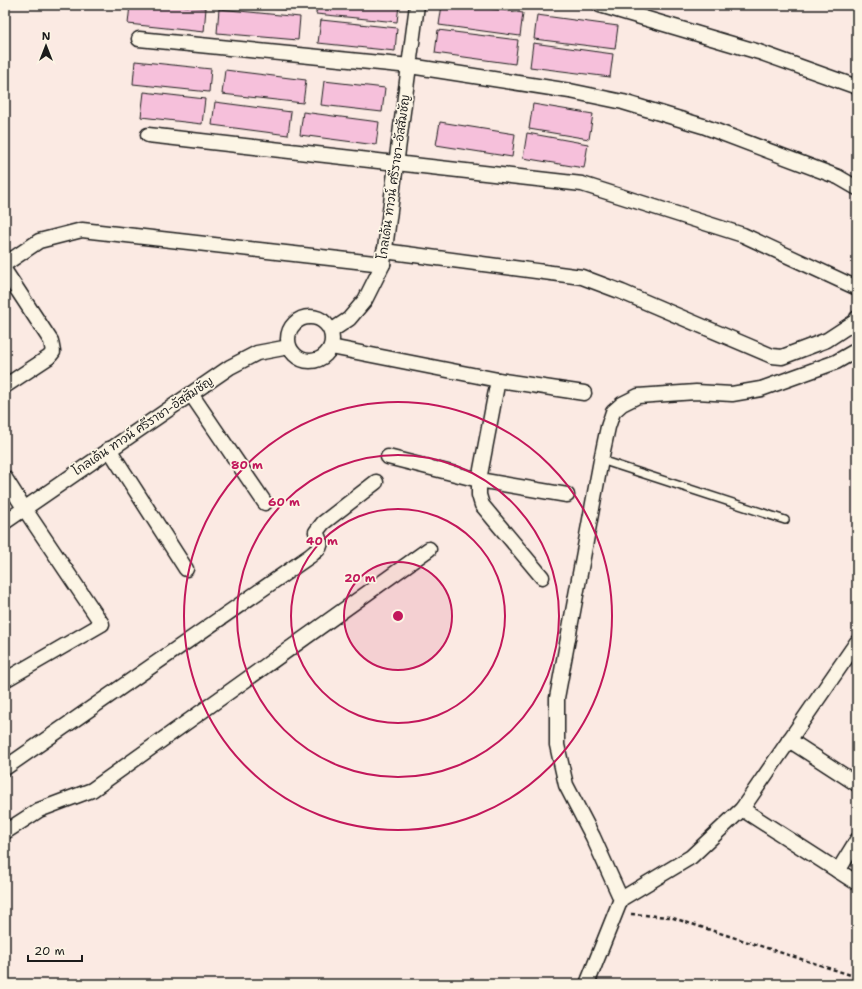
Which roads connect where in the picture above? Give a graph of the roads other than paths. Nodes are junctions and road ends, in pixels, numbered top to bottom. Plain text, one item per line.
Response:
1 (417, 5) edge
2 (600, 5) edge
3 (139, 39) dead end
4 (410, 66) junction
5 (857, 87) edge
6 (148, 135) dead end
7 (396, 163) junction
8 (857, 188) edge
9 (384, 258) junction
10 (5, 264) edge
11 (5, 271) edge
12 (857, 288) edge
13 (857, 318) edge
14 (331, 331) junction
15 (289, 347) junction
16 (331, 347) junction
17 (857, 350) edge
18 (498, 380) junction
19 (5, 386) edge
20 (584, 393) dead end
21 (191, 394) junction
22 (109, 449) junction
23 (388, 457) dead end
24 (601, 460) junction
25 (5, 478) edge
26 (479, 480) junction
27 (376, 482) dead end
28 (567, 495) dead end
29 (265, 503) dead end
30 (24, 508) junction
31 (785, 520) dead end
32 (5, 522) edge
33 (429, 549) dead end
34 (186, 570) dead end
35 (542, 577) dead end
36 (857, 642) edge
37 (5, 680) edge
38 (789, 740) junction
39 (5, 768) edge
40 (857, 784) edge
41 (742, 809) junction
42 (5, 832) edge
43 (857, 840) edge
44 (838, 871) junction
45 (857, 883) edge
46 (621, 899) junction
47 (587, 984) edge

1 - 4 street, โกลเด้น ทาวน์ ศรีราชา-อัสสัมชัญ
2 - 5 street
3 - 4 street
4 - 7 street, โกลเด้น ทาวน์ ศรีราชา-อัสสัมชัญ
4 - 8 street
6 - 7 street
7 - 9 street, โกลเด้น ทาวน์ ศรีราชา-อัสสัมชัญ
7 - 12 street
9 - 10 street
9 - 13 street
9 - 14 street, โกลเด้น ทาวน์ ศรีราชา-อัสสัมชัญ
11 - 19 street
14 - 15 street
14 - 16 street
15 - 16 street
15 - 21 street, โกลเด้น ทาวน์ ศรีราชา-อัสสัมชัญ
16 - 18 street
17 - 24 street
18 - 20 street
18 - 26 street
21 - 22 street, โกลเด้น ทาวน์ ศรีราชา-อัสสัมชัญ
21 - 29 street
22 - 30 street, โกลเด้น ทาวน์ ศรีราชา-อัสสัมชัญ
22 - 34 street
23 - 26 street
24 - 31 lane
24 - 46 street
25 - 30 street
26 - 28 street
26 - 35 street
27 - 39 street
30 - 32 street, โกลเด้น ทาวน์ ศรีราชา-อัสสัมชัญ
30 - 37 street
33 - 42 street
36 - 38 street
38 - 40 street
38 - 41 street
41 - 44 street
41 - 46 street
43 - 44 street
44 - 45 street
46 - 47 street

